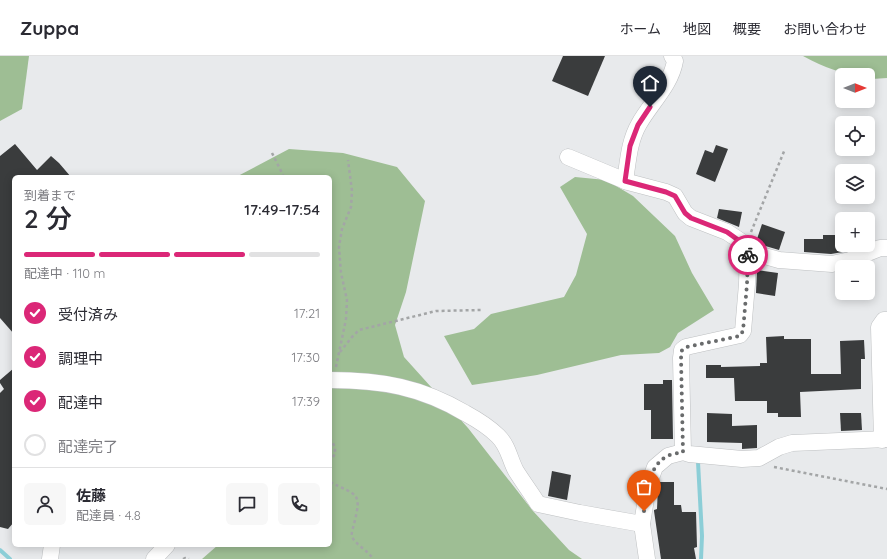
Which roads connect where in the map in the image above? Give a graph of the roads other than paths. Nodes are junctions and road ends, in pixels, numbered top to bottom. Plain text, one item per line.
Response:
1 (672, 56) edge
2 (568, 157) dead end
3 (625, 181) junction
4 (747, 246) junction
5 (887, 248) edge
6 (887, 320) edge
7 (332, 380) edge
8 (884, 439) edge
9 (683, 452) junction
10 (642, 524) junction
11 (52, 547) edge
12 (165, 547) edge
13 (50, 559) edge
14 (154, 559) edge
15 (647, 559) edge

1 - 3 street
2 - 3 street
3 - 4 street
4 - 5 street
4 - 9 street
6 - 8 street
7 - 10 street
8 - 9 street
9 - 10 street
10 - 15 street
11 - 13 street
12 - 14 street

